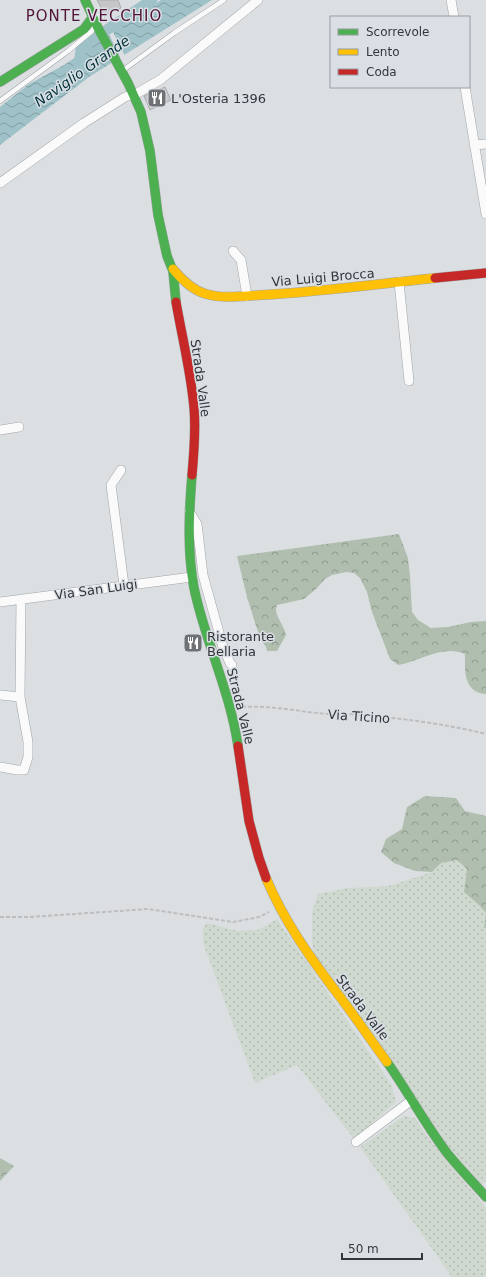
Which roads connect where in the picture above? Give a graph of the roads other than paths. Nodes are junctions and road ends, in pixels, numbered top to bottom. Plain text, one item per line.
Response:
1 (85, 0) edge
2 (224, 0) edge
3 (258, 0) edge
4 (451, 0) edge
5 (454, 16) edge
6 (102, 17) dead end
7 (96, 25) junction
8 (120, 69) junction
9 (0, 82) edge
10 (465, 88) edge
11 (134, 94) junction
12 (0, 101) edge
13 (486, 144) edge
14 (474, 145) junction
15 (0, 183) edge
16 (486, 214) edge
17 (233, 251) dead end
18 (172, 269) junction
19 (486, 274) edge
20 (399, 282) junction
21 (247, 296) junction
22 (409, 381) dead end
23 (19, 427) dead end
24 (0, 430) edge
25 (121, 470) dead end
26 (189, 511) junction
27 (192, 577) junction
28 (124, 585) junction
29 (22, 600) junction
30 (0, 602) edge
31 (232, 665) dead end
32 (0, 695) edge
33 (20, 697) junction
34 (0, 767) edge
35 (412, 1100) junction
36 (356, 1142) dead end
37 (486, 1197) edge

1 - 7 street, Strada Valle
2 - 8 lane
3 - 11 street
4 - 5 street
6 - 7 lane
7 - 8 street, Strada Valle
7 - 9 street
7 - 12 lane
8 - 11 street, Strada Valle
10 - 14 street
11 - 15 street
11 - 18 street, Strada Valle
13 - 14 street
14 - 16 street
17 - 21 street
18 - 21 street, Via Luigi Brocca
18 - 26 street, Strada Valle
19 - 20 street, Via Luigi Brocca
20 - 21 street, Via Luigi Brocca
20 - 22 street
23 - 24 street
25 - 28 street
26 - 27 street, Strada Valle
26 - 31 street
27 - 28 street, Via San Luigi
27 - 35 street, Strada Valle
28 - 29 street, Via San Luigi
29 - 30 street, Via San Luigi
29 - 33 street
32 - 33 street
33 - 34 street
35 - 36 street
35 - 37 street, Strada Valle

